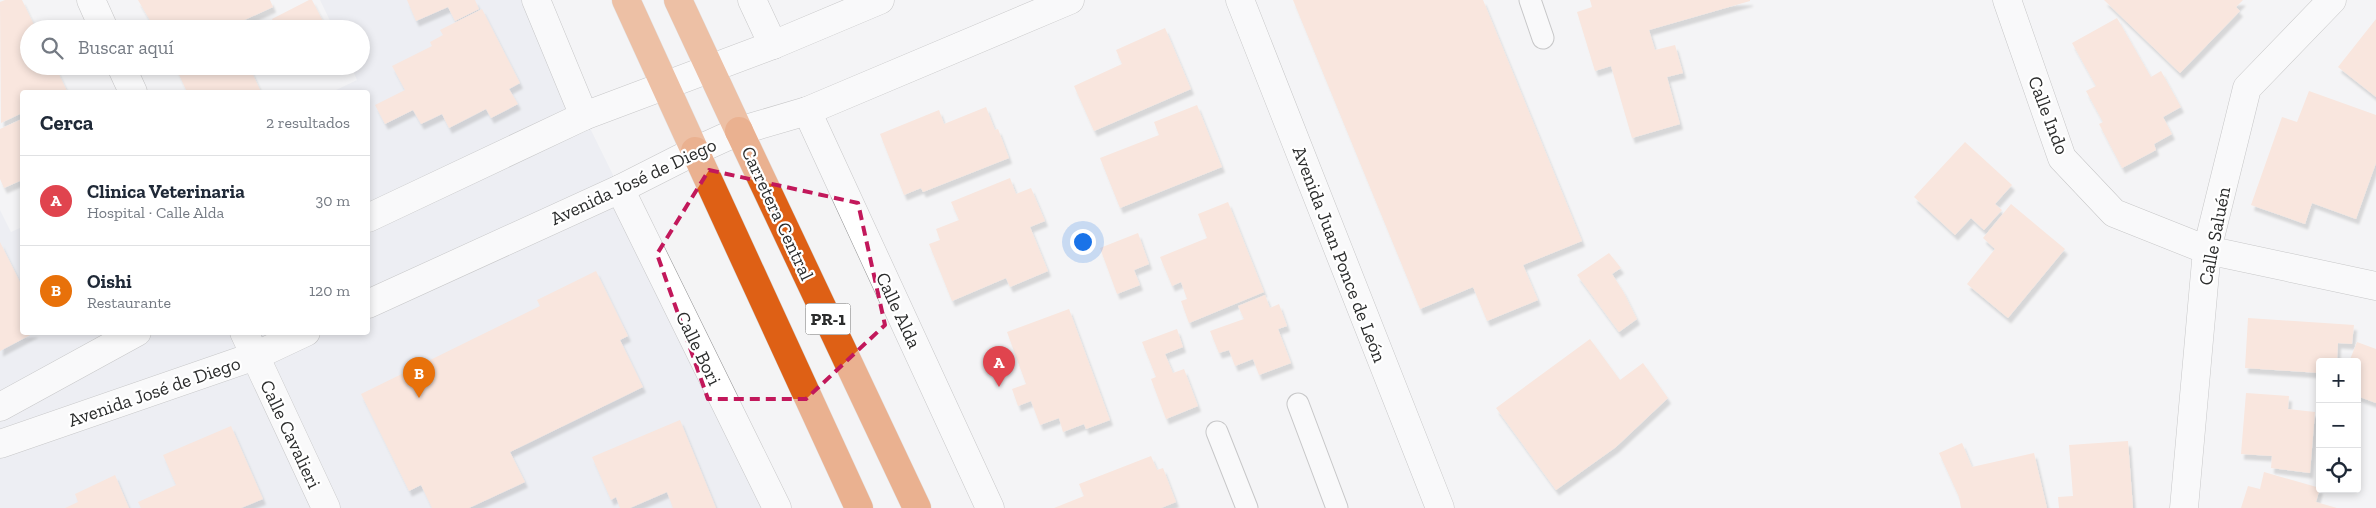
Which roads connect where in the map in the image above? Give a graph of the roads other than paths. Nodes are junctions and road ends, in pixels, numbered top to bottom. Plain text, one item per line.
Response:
1 (91, 0) edge
2 (536, 0) edge
3 (626, 0) edge
4 (678, 0) edge
5 (752, 0) edge
6 (880, 0) edge
7 (1070, 0) edge
8 (1240, 0) edge
9 (1530, 0) edge
10 (2007, 0) edge
11 (2332, 0) edge
12 (100, 20) edge
13 (1543, 38) dead end
14 (773, 45) junction
15 (710, 67) junction
16 (125, 75) edge
17 (666, 86) junction
18 (132, 90) edge
19 (806, 111) junction
20 (584, 116) junction
21 (739, 131) junction
22 (695, 151) junction
23 (620, 189) junction
24 (370, 217) edge
25 (2207, 250) junction
26 (2376, 286) edge
27 (370, 303) edge
28 (132, 335) edge
29 (292, 335) edge
30 (250, 344) edge
31 (1298, 404) dead end
32 (0, 407) edge
33 (1217, 432) dead end
34 (0, 444) edge
35 (326, 508) edge
36 (778, 508) edge
37 (859, 508) edge
38 (917, 508) edge
39 (990, 508) edge
40 (1247, 508) edge
41 (1337, 508) edge
42 (1440, 508) edge
43 (2184, 508) edge

1 - 12 street
2 - 20 street
3 - 17 highway, PR-1
4 - 15 highway, Carretera Central / PR-1
5 - 14 street
6 - 14 street
7 - 19 street, Avenida José de Diego
8 - 42 street, Avenida Juan Ponce de León
9 - 13 lane
10 - 25 street, Calle Indo
11 - 25 street, Calle Saluén
14 - 15 street
15 - 17 street
15 - 21 highway, Carretera Central / PR-1
16 - 18 street
17 - 20 street
17 - 22 highway, PR-1
19 - 21 street, Avenida José de Diego
19 - 39 street, Calle Alda
20 - 24 street
21 - 22 street, Avenida José de Diego
21 - 38 highway, Carretera Central / PR-1
22 - 23 street, Avenida José de Diego
22 - 37 highway, PR-1
23 - 27 street, Avenida José de Diego
23 - 36 street, Calle Bori
25 - 26 street, Calle Indo
25 - 43 street, Calle Saluén
28 - 32 street
29 - 30 street, Avenida José de Diego
30 - 34 street, Avenida José de Diego
30 - 35 street, Calle Cavalieri
31 - 41 lane
33 - 40 lane

